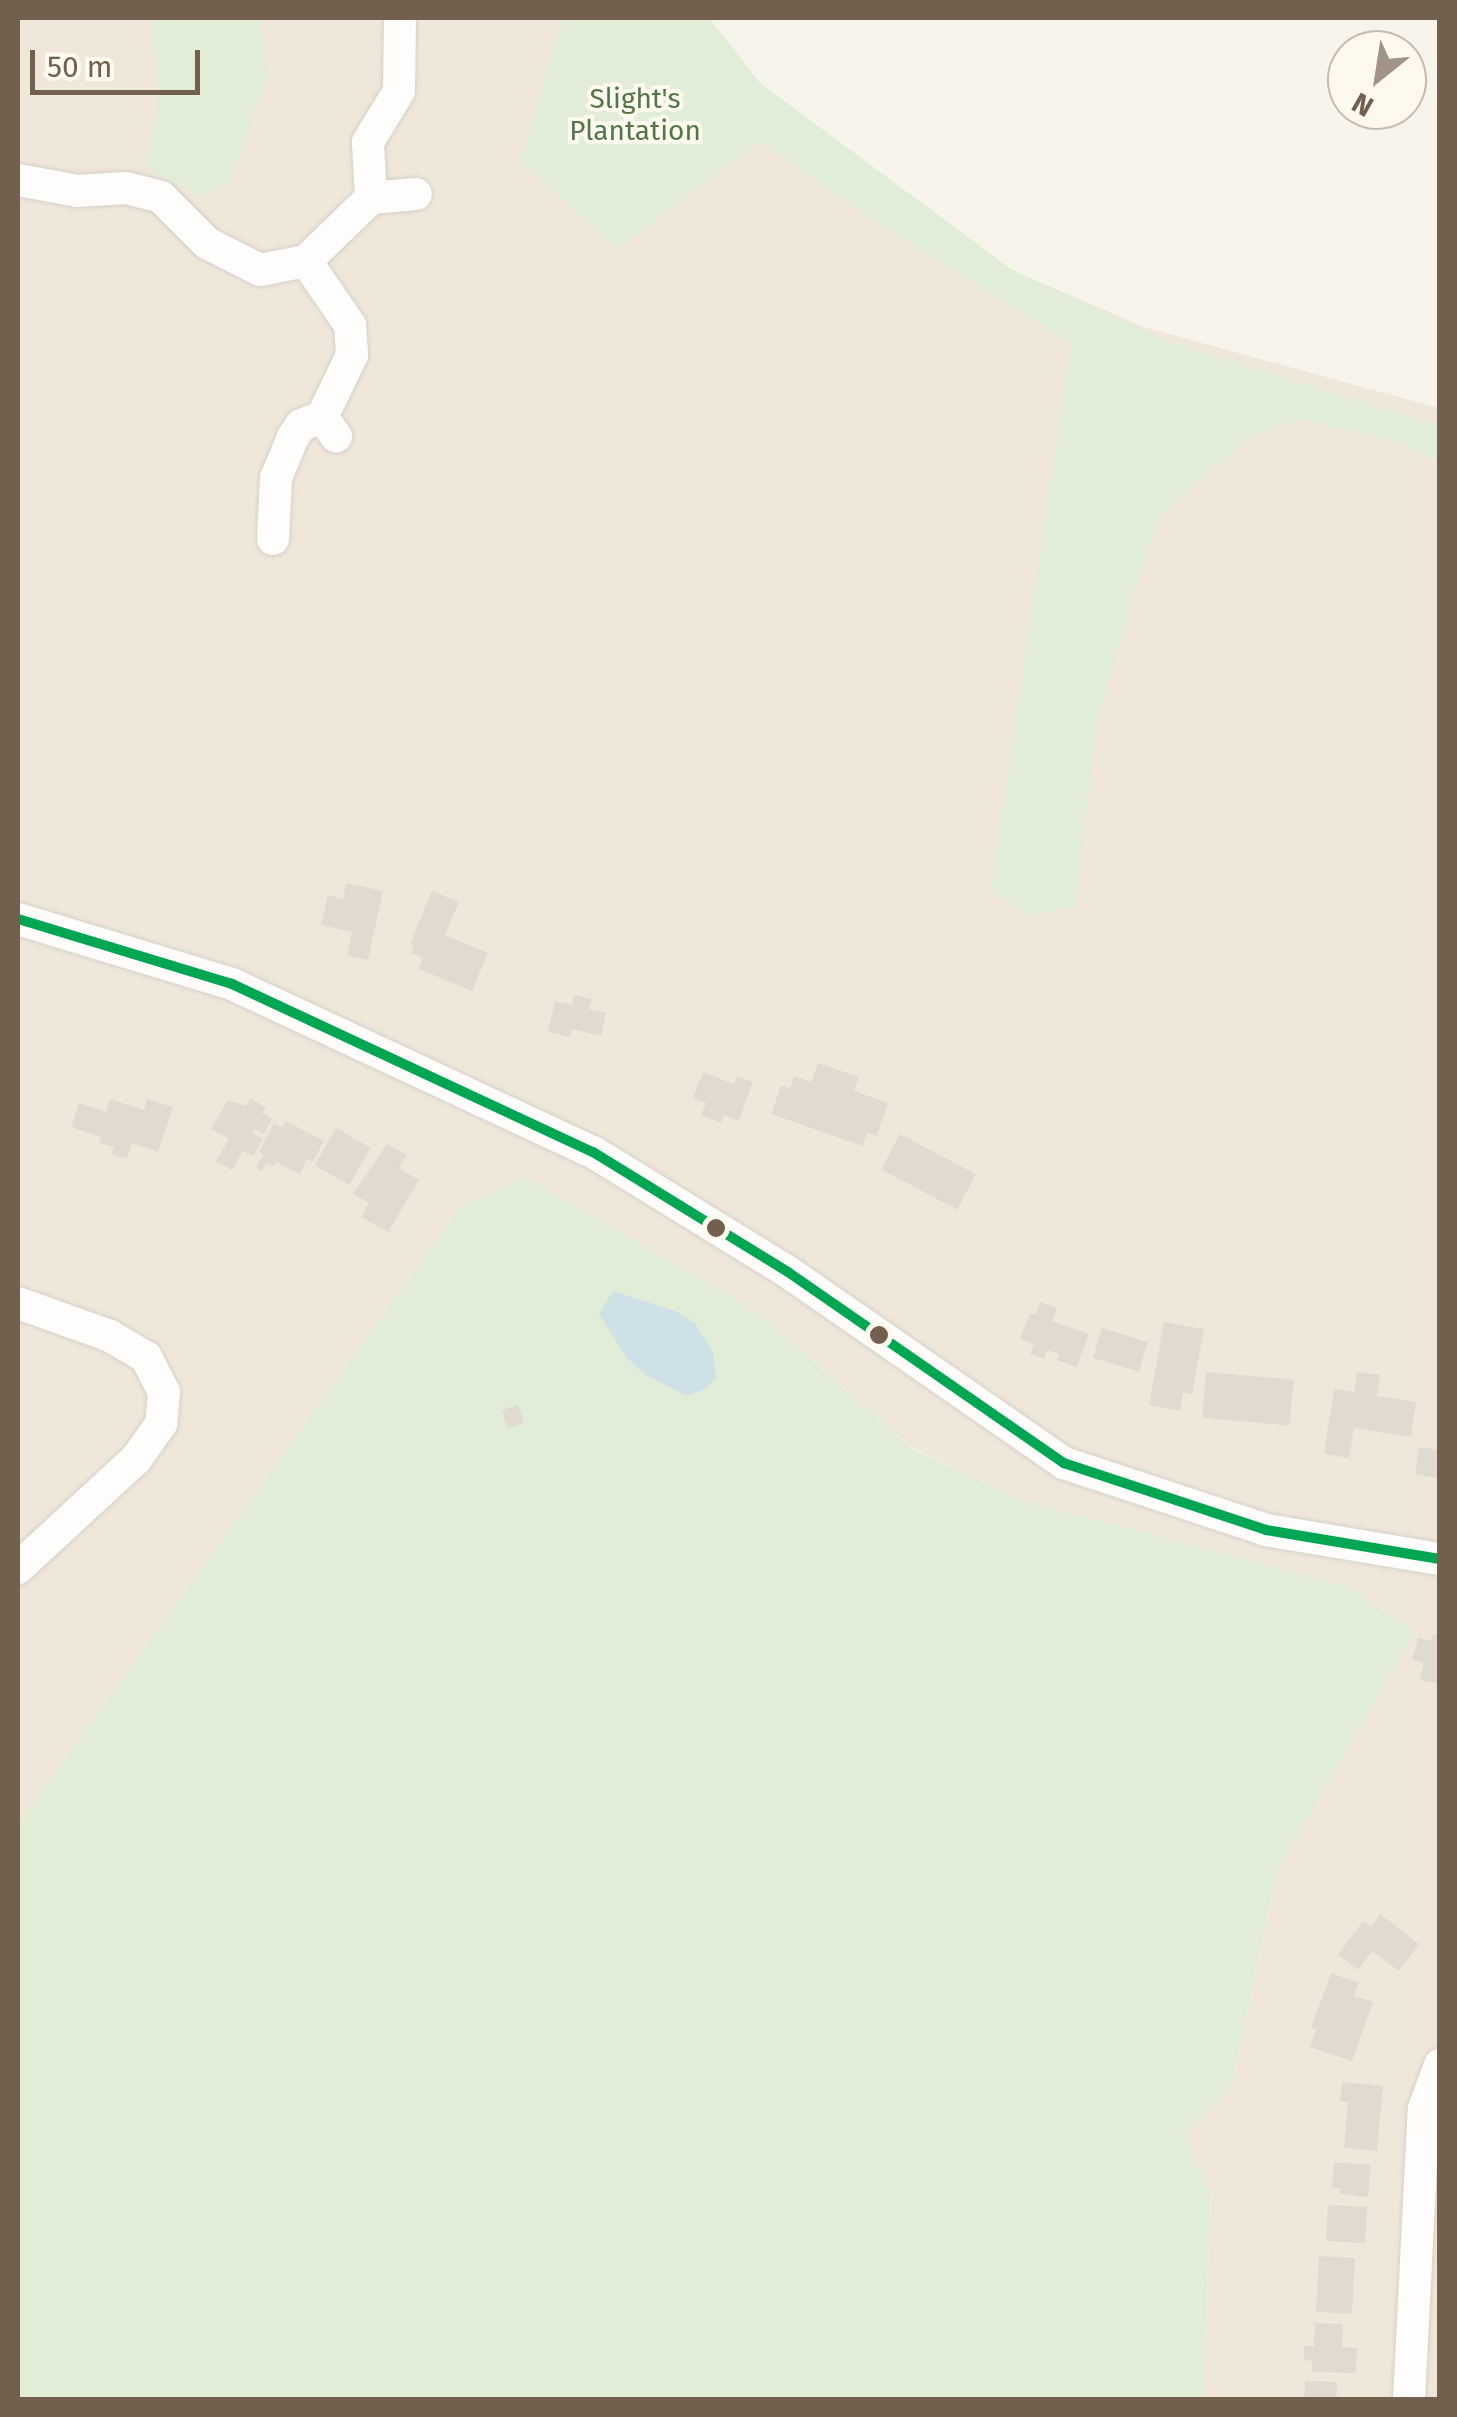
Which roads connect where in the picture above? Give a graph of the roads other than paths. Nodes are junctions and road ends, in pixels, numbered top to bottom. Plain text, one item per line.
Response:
1 (400, 18) edge
2 (18, 180) edge
3 (416, 194) dead end
4 (372, 198) junction
5 (306, 261) junction
6 (274, 539) dead end
7 (18, 919) edge
8 (18, 1304) edge
9 (1440, 1559) edge
10 (18, 1568) edge
11 (1440, 2065) edge
12 (1409, 2400) edge

1 - 4 street
2 - 5 street
3 - 4 street
4 - 5 street
5 - 6 street
7 - 9 street
8 - 10 street
11 - 12 street

